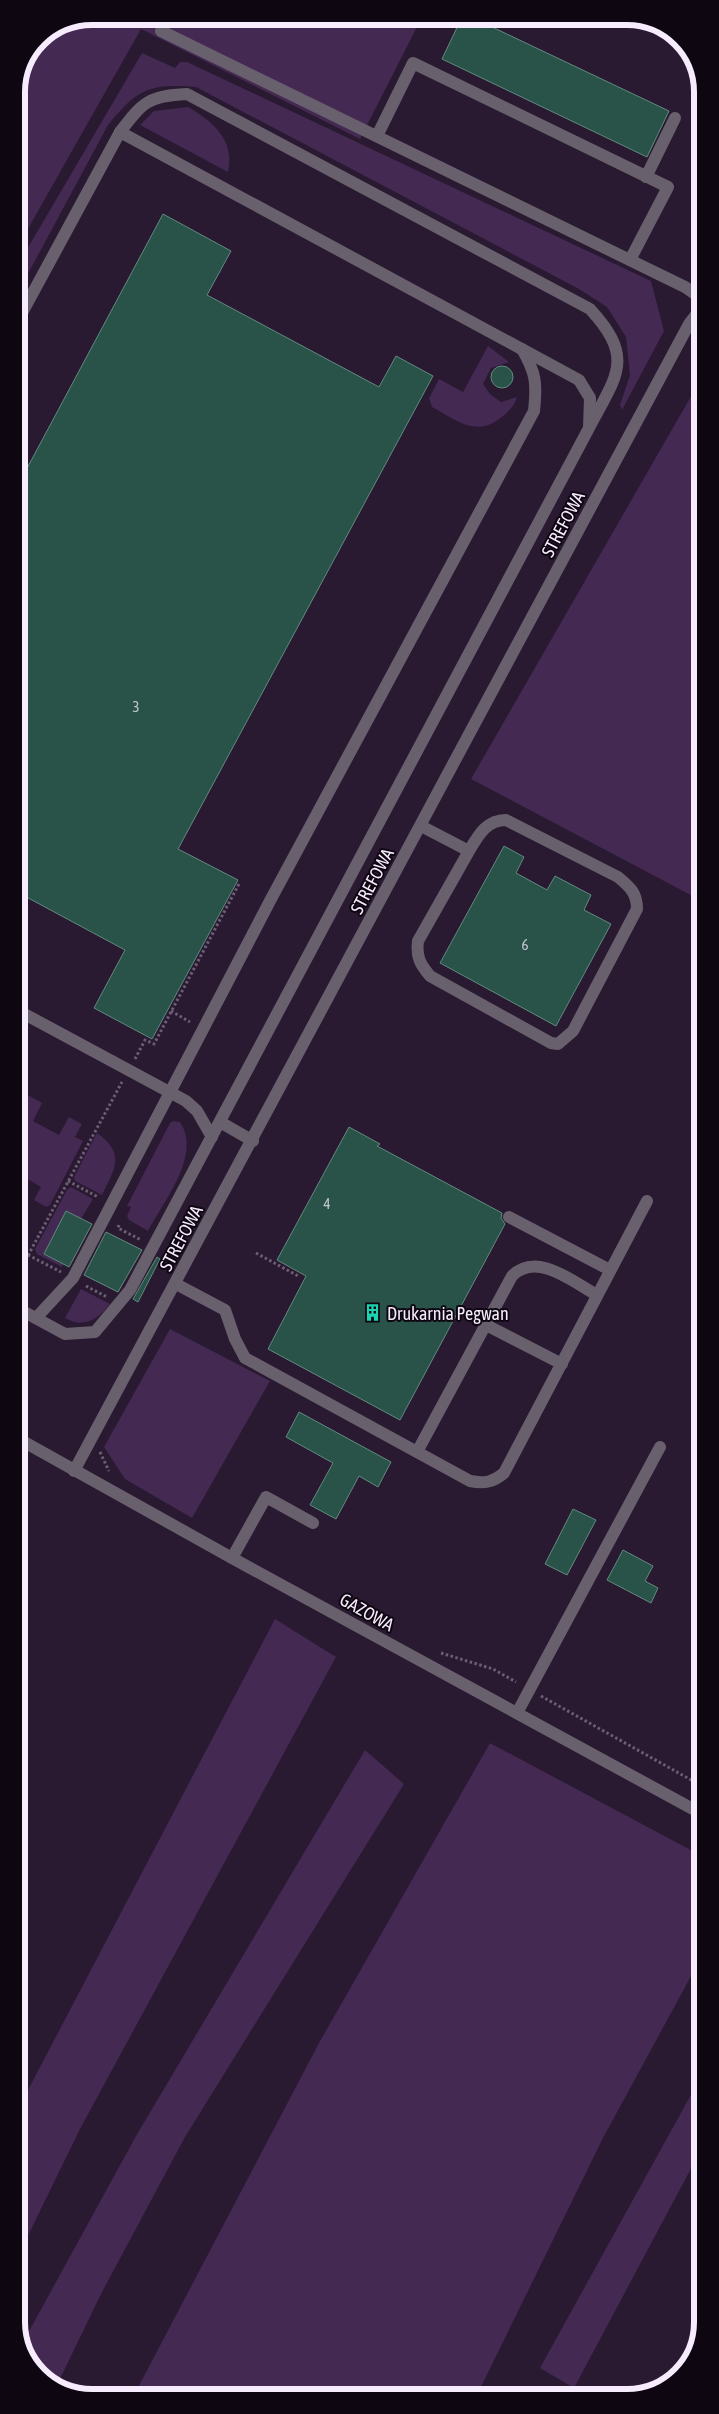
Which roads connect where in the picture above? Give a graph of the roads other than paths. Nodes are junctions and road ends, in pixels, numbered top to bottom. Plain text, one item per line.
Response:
1 (161, 31) dead end
2 (675, 118) dead end
3 (120, 132) junction
4 (377, 136) junction
5 (646, 176) junction
6 (630, 260) junction
7 (694, 293) edge
8 (25, 307) edge
9 (694, 317) edge
10 (522, 349) junction
11 (589, 428) junction
12 (421, 826) junction
13 (469, 852) junction
14 (25, 1014) edge
15 (169, 1092) junction
16 (220, 1122) junction
17 (212, 1136) junction
18 (253, 1141) junction
19 (647, 1200) dead end
20 (509, 1217) dead end
21 (610, 1270) junction
22 (176, 1284) junction
23 (597, 1295) junction
24 (25, 1312) edge
25 (36, 1318) junction
26 (486, 1324) junction
27 (562, 1364) junction
28 (25, 1443) edge
29 (660, 1447) dead end
30 (417, 1452) junction
31 (74, 1471) junction
32 (313, 1523) dead end
33 (232, 1558) junction
34 (517, 1713) junction
35 (694, 1810) edge

1 - 4 street
2 - 5 street
3 - 8 street
3 - 10 street
3 - 11 street
4 - 5 street
4 - 6 street
5 - 6 street
6 - 7 street
9 - 12 street, STREFOWA
10 - 11 street
10 - 15 street
11 - 16 street
12 - 13 street
12 - 18 street, STREFOWA
13 - 13 street
14 - 15 street
15 - 17 street
15 - 25 street
16 - 17 street
16 - 18 street
17 - 25 street
18 - 22 street, STREFOWA
19 - 21 street
20 - 21 street
21 - 23 street
22 - 30 street
22 - 31 street, STREFOWA
23 - 26 street
23 - 27 street
24 - 25 street
26 - 27 street
26 - 30 street
27 - 30 street
28 - 31 street, GAZOWA
29 - 34 street
31 - 33 street, GAZOWA
32 - 33 street
33 - 34 street, GAZOWA
34 - 35 street, GAZOWA

